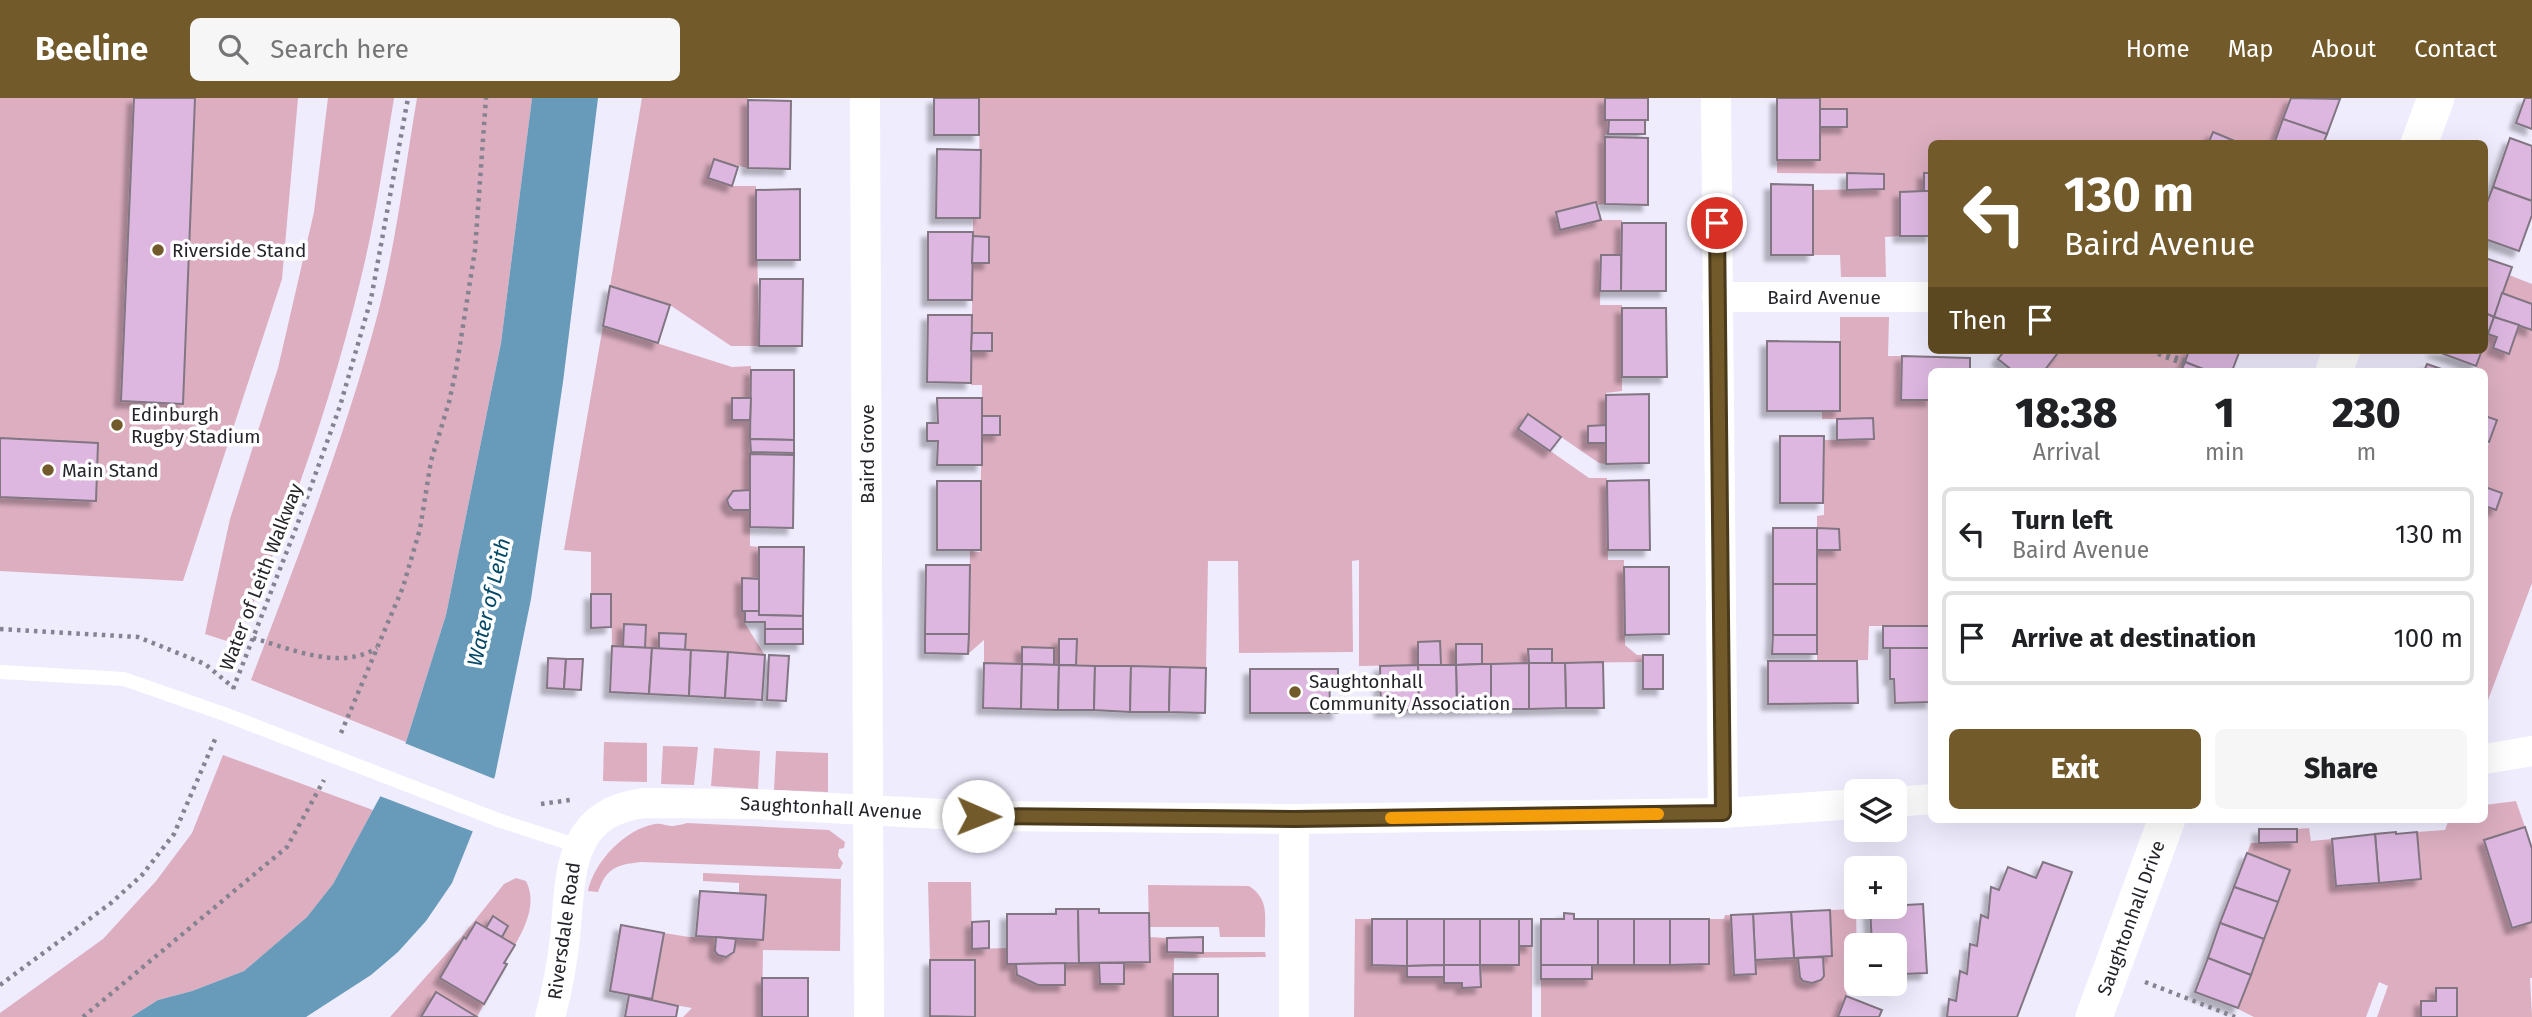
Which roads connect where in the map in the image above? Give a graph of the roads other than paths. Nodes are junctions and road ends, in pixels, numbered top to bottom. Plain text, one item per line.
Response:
1 (865, 98) edge
2 (1716, 98) edge
3 (2436, 98) edge
4 (2420, 140) edge
5 (1717, 297) junction
6 (1928, 297) edge
7 (0, 672) edge
8 (2532, 751) edge
9 (2488, 758) edge
10 (1928, 799) edge
11 (1907, 801) edge
12 (1844, 805) edge
13 (869, 810) junction
14 (1723, 813) junction
15 (1294, 819) junction
16 (2166, 823) edge
17 (578, 846) junction
18 (550, 1017) edge
19 (869, 1017) edge
20 (1294, 1017) edge
21 (2094, 1017) edge

1 - 13 street, Baird Grove
2 - 5 street
3 - 4 street
5 - 6 street, Baird Avenue
5 - 14 street
7 - 17 lane
8 - 9 street
10 - 11 street
12 - 14 street, Saughtonhall Avenue
13 - 15 street, Saughtonhall Avenue
13 - 17 street, Saughtonhall Avenue
13 - 19 street, Baird Grove
14 - 15 street, Saughtonhall Avenue
15 - 20 street
16 - 21 street, Saughtonhall Drive
17 - 18 street, Riversdale Road

